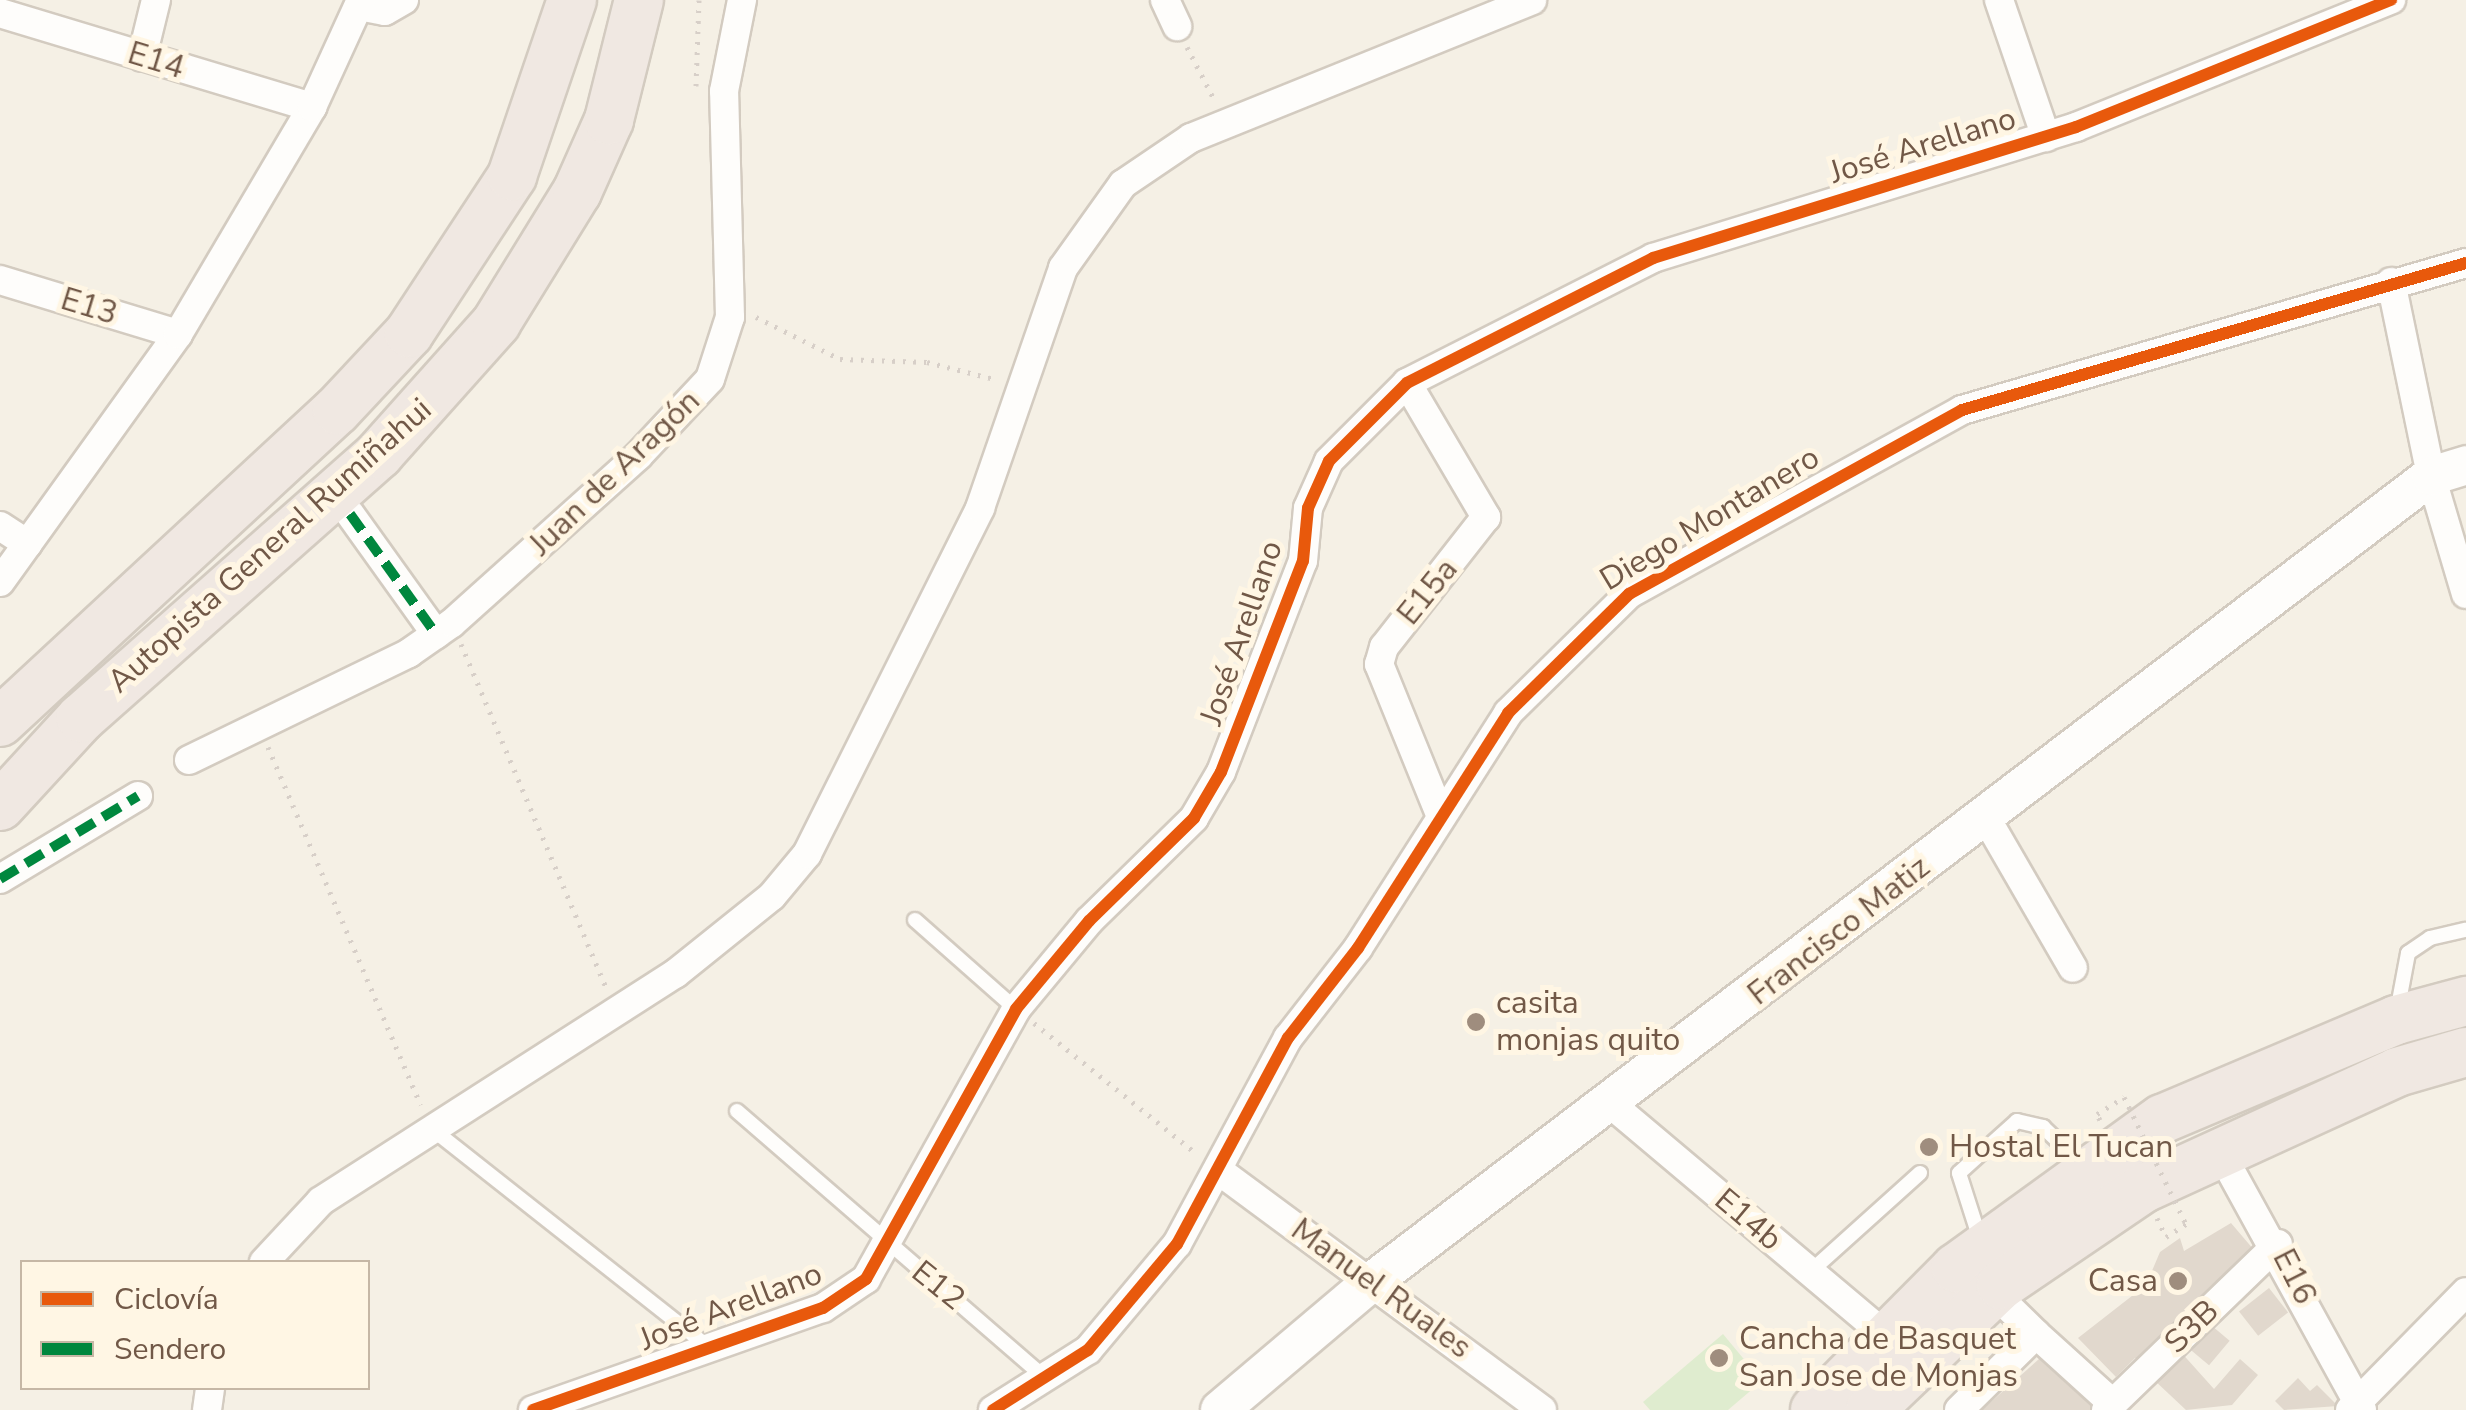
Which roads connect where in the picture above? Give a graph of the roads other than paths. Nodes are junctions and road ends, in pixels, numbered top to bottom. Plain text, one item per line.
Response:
1 (156, 0) edge
2 (404, 0) edge
3 (572, 0) edge
4 (640, 0) edge
5 (742, 0) edge
6 (1165, 0) edge
7 (1532, 0) edge
8 (1999, 0) edge
9 (2391, 0) edge
10 (360, 3) edge
11 (0, 13) edge
12 (1177, 26) road end
13 (142, 56) junction
14 (312, 106) junction
15 (2046, 137) junction
16 (2466, 263) edge
17 (0, 280) edge
18 (2391, 282) junction
19 (178, 334) junction
20 (1407, 383) junction
21 (2448, 470) edge
22 (350, 514) dead end
23 (0, 526) edge
24 (28, 544) junction
25 (0, 582) edge
26 (2466, 594) edge
27 (444, 628) junction
28 (0, 722) edge
29 (189, 760) dead end
30 (138, 796) dead end
31 (0, 806) edge
32 (1440, 814) junction
33 (1986, 818) junction
34 (0, 879) edge
35 (915, 920) dead end
36 (2466, 930) edge
37 (2073, 968) dead end
38 (2466, 1001) edge
39 (1016, 1009) junction
40 (2396, 1020) junction
41 (2466, 1052) edge
42 (1612, 1105) junction
43 (738, 1111) dead end
44 (431, 1128) junction
45 (2218, 1148) junction
46 (1218, 1170) junction
47 (2088, 1170) junction
48 (1920, 1173) dead end
49 (2278, 1244) junction
50 (887, 1245) junction
51 (1984, 1246) junction
52 (266, 1260) edge
53 (1810, 1272) junction
54 (1374, 1280) junction
55 (1993, 1292) junction
56 (2466, 1292) edge
57 (1884, 1334) junction
58 (2036, 1334) junction
59 (709, 1348) junction
60 (1048, 1382) junction
61 (2109, 1407) edge
62 (2356, 1407) edge
63 (533, 1410) edge
64 (993, 1410) edge
65 (1220, 1410) edge
66 (1542, 1410) edge
67 (1815, 1410) edge
68 (1870, 1410) edge
69 (1959, 1410) edge

1 - 13 street
2 - 10 street
3 - 28 highway, Autopista General Rumiñahui
4 - 31 highway, Autopista General Rumiñahui
5 - 27 street, Juan de Aragón
6 - 12 street
7 - 44 street
8 - 15 street
9 - 15 street, José Arellano
10 - 14 street
11 - 13 street, E14
13 - 14 street, E14
14 - 19 street
15 - 20 street, José Arellano
16 - 18 street, Diego Montanero
17 - 19 street, E13
18 - 21 street
18 - 32 street, Diego Montanero
19 - 24 street
20 - 32 street, E15a
20 - 39 street, José Arellano
21 - 26 street
21 - 33 street, Francisco Matiz
22 - 27 street
23 - 24 street
24 - 25 street
27 - 29 street, Juan de Aragón
30 - 34 street
32 - 46 street, Diego Montanero
33 - 37 street
33 - 42 street, Francisco Matiz
35 - 39 lane
36 - 40 lane
38 - 40 highway
39 - 50 street, José Arellano
40 - 47 highway
41 - 45 highway
42 - 53 street, E14b
42 - 54 street, Francisco Matiz
43 - 50 lane, E12
44 - 52 street
44 - 59 lane
45 - 49 street, E16
45 - 55 highway
46 - 54 street, Manuel Ruales
46 - 60 street, Diego Montanero
47 - 51 highway
47 - 51 lane
48 - 53 lane
49 - 61 street, S3B
49 - 62 street, E16
50 - 59 street, José Arellano
50 - 60 lane, E12
51 - 57 highway
53 - 57 street, E14b
54 - 65 street, Francisco Matiz
54 - 66 street, Manuel Ruales
55 - 58 street
55 - 68 highway
56 - 62 street
57 - 67 highway
58 - 61 street
58 - 69 street
59 - 63 street, José Arellano
60 - 64 street, Diego Montanero

